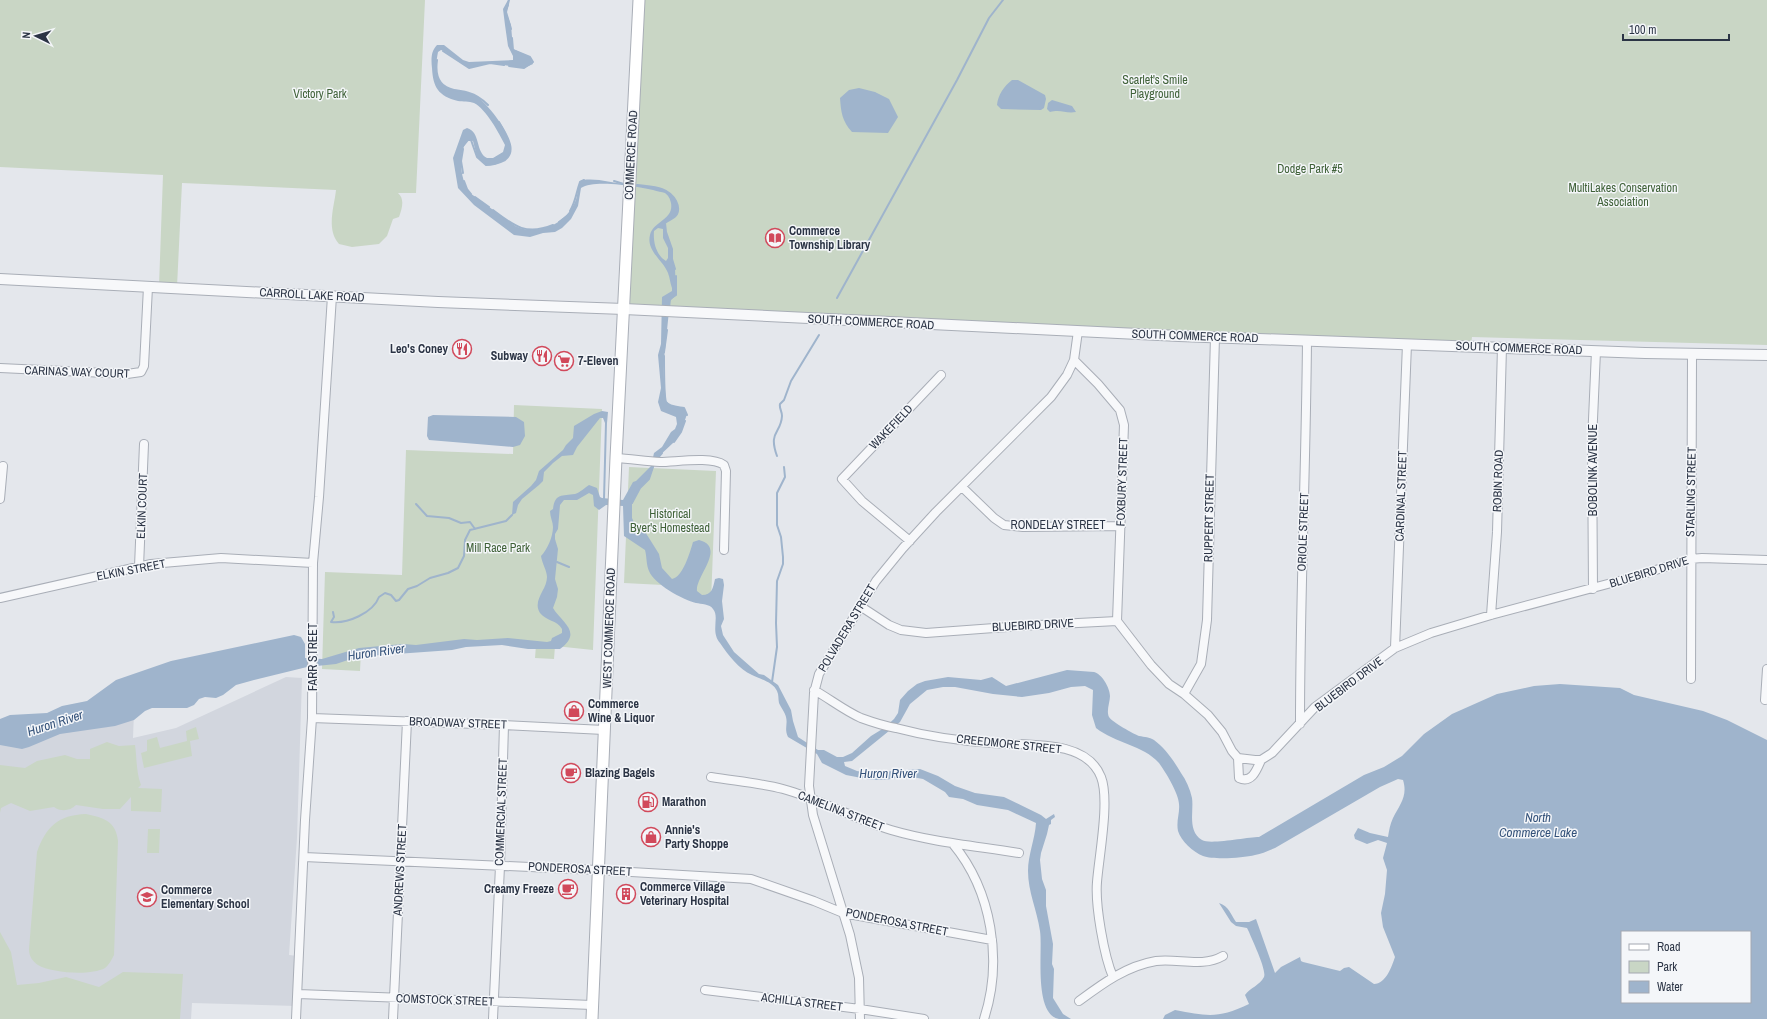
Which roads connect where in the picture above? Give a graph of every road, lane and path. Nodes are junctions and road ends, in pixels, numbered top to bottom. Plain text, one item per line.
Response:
1 (639, 0) edge
2 (0, 279) edge
3 (148, 287) junction
4 (332, 296) junction
5 (624, 309) junction
6 (1078, 331) junction
7 (1215, 337) junction
8 (1307, 340) junction
9 (1407, 344) junction
10 (1502, 347) junction
11 (1596, 351) junction
12 (1692, 354) junction
13 (1767, 355) edge
14 (1074, 360) junction
15 (0, 368) edge
16 (941, 375) dead end
17 (144, 444) dead end
18 (616, 458) junction
19 (3, 466) dead end
20 (962, 487) junction
21 (0, 499) edge
22 (1121, 526) junction
23 (910, 541) junction
24 (724, 550) dead end
25 (1690, 559) junction
26 (1767, 560) edge
27 (313, 563) junction
28 (139, 567) junction
29 (1593, 589) junction
30 (0, 598) edge
31 (860, 606) junction
32 (1491, 615) junction
33 (1117, 621) junction
34 (1395, 648) junction
35 (1767, 669) edge
36 (1691, 679) dead end
37 (814, 690) junction
38 (1184, 694) junction
39 (1765, 700) dead end
40 (312, 718) junction
41 (407, 721) junction
42 (1300, 724) junction
43 (504, 725) junction
44 (604, 730) junction
45 (1238, 758) junction
46 (1261, 760) junction
47 (711, 777) dead end
48 (811, 798) junction
49 (953, 844) junction
50 (1019, 853) dead end
51 (304, 857) junction
52 (400, 861) junction
53 (500, 866) junction
54 (597, 870) junction
55 (843, 913) junction
56 (992, 940) junction
57 (1223, 956) dead end
58 (1113, 977) junction
59 (705, 990) dead end
60 (298, 994) junction
61 (394, 998) junction
62 (1079, 1001) dead end
63 (493, 1002) junction
64 (592, 1005) junction
65 (860, 1009) junction
66 (296, 1019) edge
67 (393, 1019) edge
68 (493, 1019) edge
69 (592, 1019) edge
70 (860, 1019) edge
71 (924, 1019) edge
72 (984, 1019) edge

1 - 5 main road, COMMERCE ROAD
2 - 3 street, CARROLL LAKE ROAD
3 - 4 street, CARROLL LAKE ROAD
3 - 15 street, CARINAS WAY COURT
4 - 5 street, CARROLL LAKE ROAD
4 - 27 street, FARR STREET
5 - 6 street, SOUTH COMMERCE ROAD
5 - 18 main road, WEST COMMERCE ROAD
6 - 7 street, SOUTH COMMERCE ROAD
6 - 14 street, POLVADERA STREET
7 - 8 street, SOUTH COMMERCE ROAD
7 - 38 street, RUPPERT STREET
8 - 9 street, SOUTH COMMERCE ROAD
8 - 42 street, ORIOLE STREET
9 - 10 street, SOUTH COMMERCE ROAD
9 - 34 street, CARDINAL STREET
10 - 11 street, SOUTH COMMERCE ROAD
10 - 32 street, ROBIN ROAD
11 - 12 street, SOUTH COMMERCE ROAD
11 - 29 street, BOBOLINK AVENUE
12 - 13 street, SOUTH COMMERCE ROAD
12 - 25 street, STARLING STREET
14 - 20 street, POLVADERA STREET
14 - 22 street, FOXBURY STREET
16 - 23 street, WAKEFIELD
17 - 28 street, ELKIN COURT
18 - 24 street
18 - 44 main road, WEST COMMERCE ROAD
19 - 21 street
20 - 22 street, RONDELAY STREET
20 - 23 street, POLVADERA STREET
22 - 33 street, FOXBURY STREET
23 - 31 street, POLVADERA STREET
25 - 26 street, BLUEBIRD DRIVE
25 - 29 street, BLUEBIRD DRIVE
25 - 36 street, STARLING STREET
27 - 28 street, ELKIN STREET
27 - 40 street, FARR STREET
28 - 30 street, ELKIN STREET
29 - 32 street, BLUEBIRD DRIVE
31 - 33 street, BLUEBIRD DRIVE
31 - 37 street, POLVADERA STREET
32 - 34 street, BLUEBIRD DRIVE
33 - 38 street
34 - 42 street, BLUEBIRD DRIVE
35 - 39 street
37 - 48 street, POLVADERA STREET
37 - 58 street, CREEDMORE STREET
38 - 45 street
40 - 41 street, BROADWAY STREET
40 - 51 street, FARR STREET
41 - 43 street, BROADWAY STREET
41 - 52 street, ANDREWS STREET
42 - 46 street, BLUEBIRD DRIVE
43 - 44 street, BROADWAY STREET
43 - 53 street, COMMERCIAL STREET
44 - 54 main road, WEST COMMERCE ROAD
45 - 46 street
45 - 46 street
47 - 48 street, CAMELINA STREET
48 - 49 street, CAMELINA STREET
48 - 55 street, POLVADERA STREET
49 - 50 street, CAMELINA STREET
49 - 56 street
51 - 52 street, PONDEROSA STREET
51 - 60 street, FARR STREET
52 - 53 street, PONDEROSA STREET
52 - 61 street, ANDREWS STREET
53 - 54 street, PONDEROSA STREET
53 - 63 street, COMMERCIAL STREET
54 - 55 street, PONDEROSA STREET
54 - 64 main road, WEST COMMERCE ROAD
55 - 56 street, PONDEROSA STREET
55 - 65 street, POLVADERA STREET
56 - 72 street
57 - 58 street
58 - 62 street
59 - 65 street, ACHILLA STREET
60 - 61 street, COMSTOCK STREET
60 - 66 street, FARR STREET
61 - 63 street, COMSTOCK STREET
61 - 67 street, ANDREWS STREET
63 - 64 street, COMSTOCK STREET
63 - 68 street, COMMERCIAL STREET
64 - 69 main road, WEST COMMERCE ROAD
65 - 70 street, POLVADERA STREET
65 - 71 street, ACHILLA STREET

